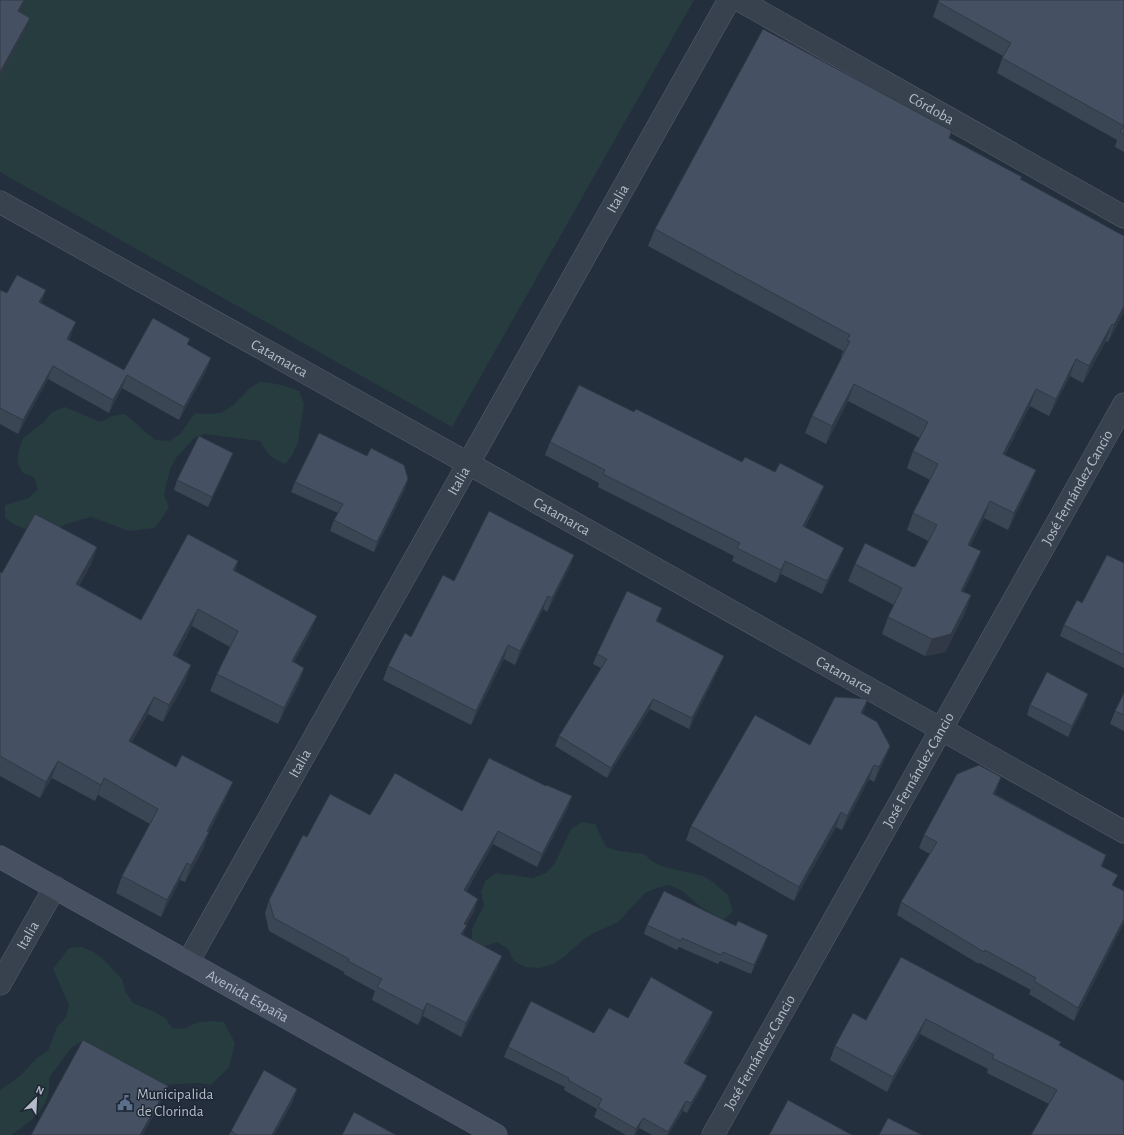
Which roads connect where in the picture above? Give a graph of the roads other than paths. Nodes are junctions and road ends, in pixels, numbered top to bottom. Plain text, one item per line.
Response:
1 (729, 0) edge
2 (739, 0) edge
3 (0, 202) edge
4 (1124, 217) edge
5 (1124, 404) edge
6 (469, 464) junction
7 (941, 730) junction
8 (1124, 832) edge
9 (0, 857) edge
10 (55, 887) junction
11 (188, 962) junction
12 (0, 984) edge
13 (496, 1135) edge
14 (713, 1135) edge

1 - 6 street, Italia
2 - 4 street, Córdoba
3 - 6 street, Catamarca
5 - 7 street, José Fernández Cancio
6 - 7 street, Catamarca
6 - 11 street, Italia
7 - 8 street, Catamarca
7 - 14 street, José Fernández Cancio
9 - 10 main road, Avenida España
10 - 11 main road, Avenida España
10 - 12 street, Italia
11 - 13 main road, Avenida España

